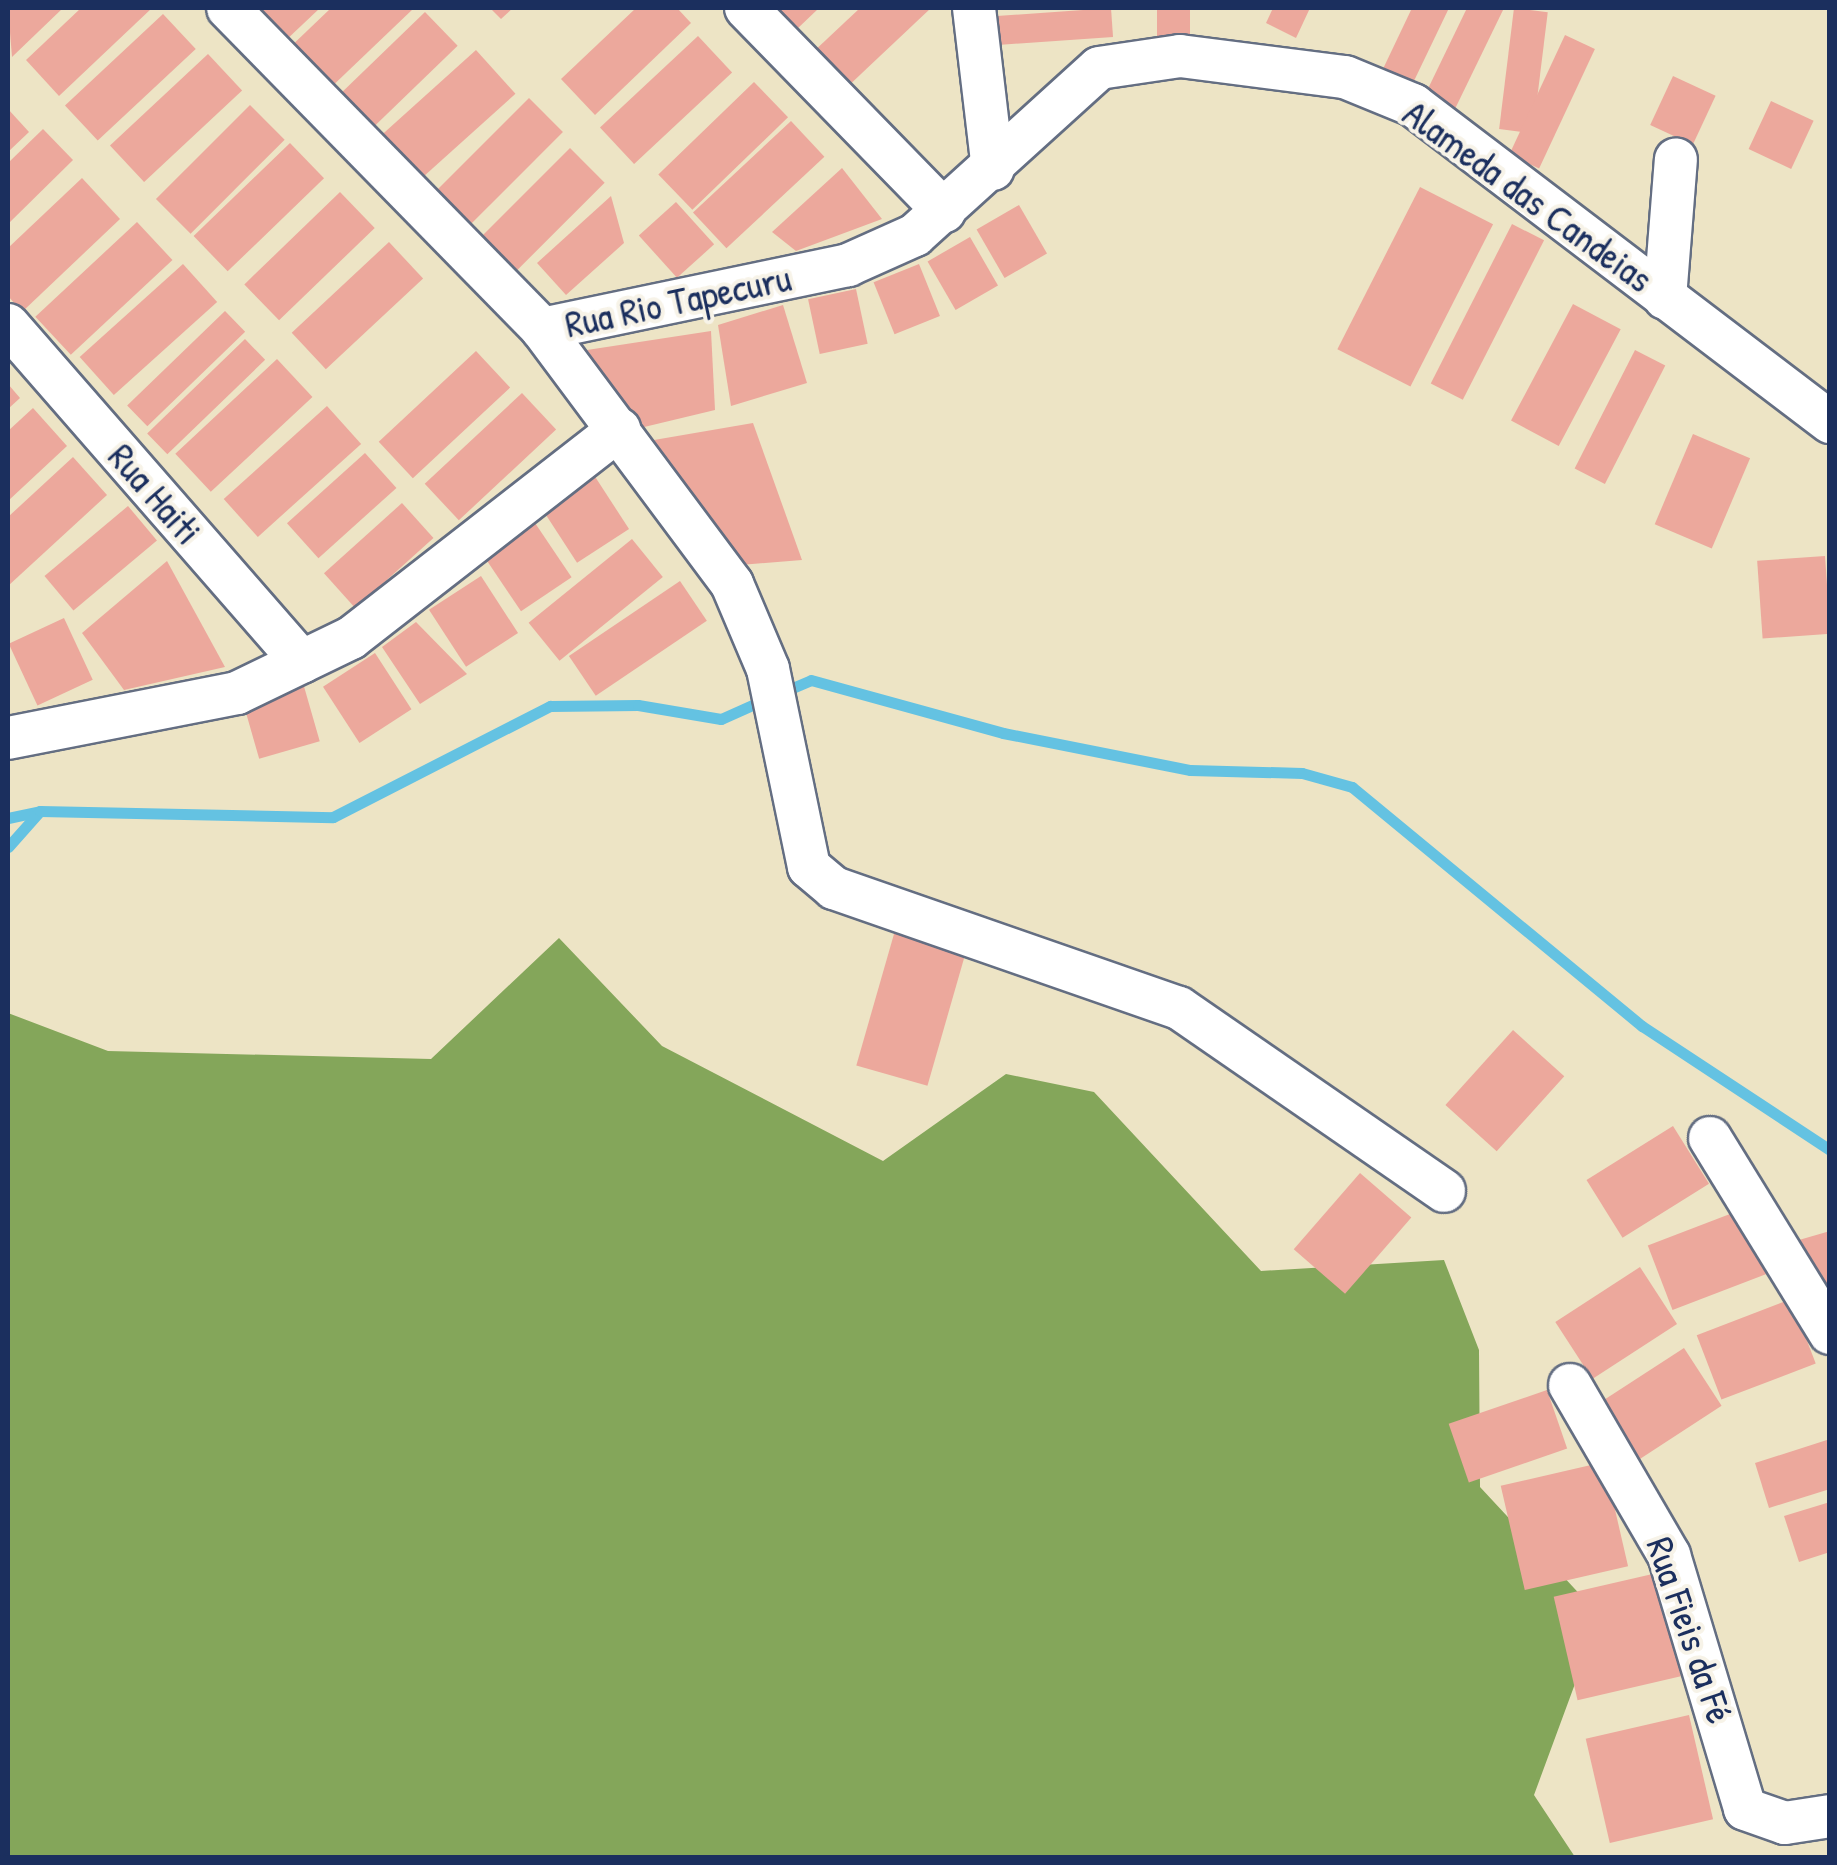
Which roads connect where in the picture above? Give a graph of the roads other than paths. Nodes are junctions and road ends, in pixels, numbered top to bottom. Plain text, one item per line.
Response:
1 (228, 8) edge
2 (746, 8) edge
3 (974, 8) edge
4 (1676, 158) dead end
5 (993, 169) junction
6 (944, 210) junction
7 (1665, 298) junction
8 (8, 325) edge
9 (542, 329) junction
10 (1830, 422) edge
11 (619, 429) junction
12 (302, 662) junction
13 (8, 738) edge
14 (1710, 1138) dead end
15 (1444, 1192) dead end
16 (1830, 1333) edge
17 (1570, 1385) dead end
18 (1830, 1816) edge

1 - 9 street, Rua Rio Tapecuru
2 - 6 street
3 - 5 street
4 - 7 street
5 - 6 street, Rua Rio Tapecuru
5 - 7 street, Alameda das Candeias
6 - 9 street, Rua Rio Tapecuru
7 - 10 street, Alameda das Candeias
8 - 12 street, Rua Haiti
9 - 11 street
11 - 12 street
11 - 15 street
12 - 13 street
14 - 16 street
17 - 18 street, Rua Fieis da Fé

